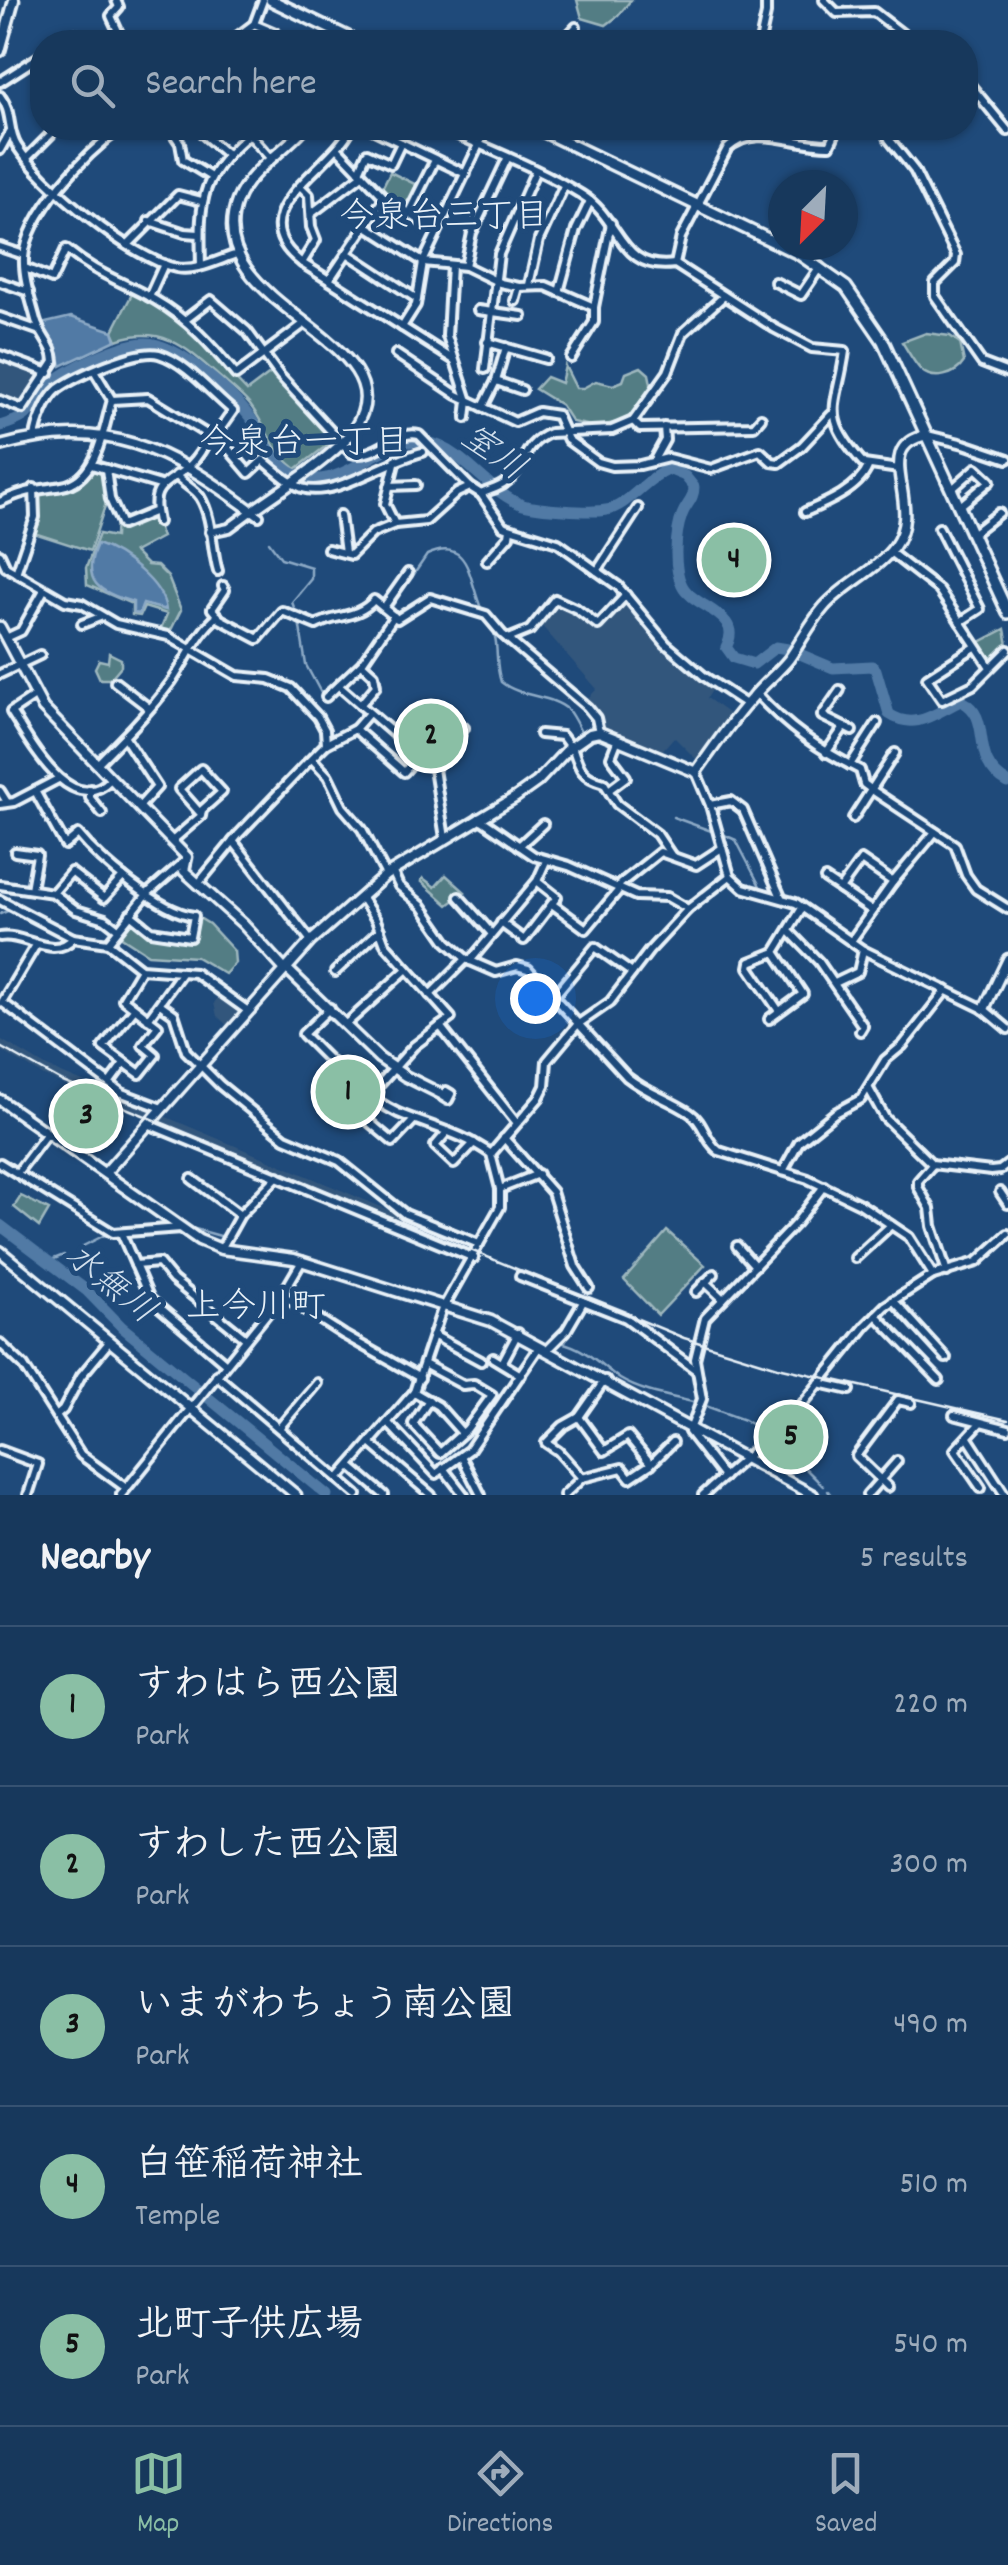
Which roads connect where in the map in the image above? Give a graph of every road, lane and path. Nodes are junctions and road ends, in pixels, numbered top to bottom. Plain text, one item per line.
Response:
1 (14, 0) edge
2 (116, 0) edge
3 (263, 0) edge
4 (271, 0) edge
5 (766, 0) edge
6 (824, 0) edge
7 (254, 24) junction
8 (576, 27) dead end
9 (116, 30) edge
10 (244, 30) edge
11 (267, 30) edge
12 (331, 30) edge
13 (573, 30) edge
14 (763, 30) edge
15 (897, 30) edge
16 (0, 51) edge
17 (30, 63) edge
18 (0, 82) edge
19 (0, 96) edge
20 (979, 96) edge
21 (10, 131) junction
22 (1008, 131) edge
23 (45, 140) edge
24 (108, 140) edge
25 (178, 140) edge
26 (210, 140) edge
27 (242, 140) edge
28 (254, 140) edge
29 (292, 140) edge
30 (344, 140) edge
31 (395, 140) edge
32 (468, 140) edge
33 (482, 140) edge
34 (561, 140) edge
35 (738, 140) edge
36 (794, 140) edge
37 (832, 140) edge
38 (890, 140) edge
39 (401, 143) junction
40 (479, 145) junction
41 (0, 150) edge
42 (338, 150) junction
43 (226, 154) junction
44 (27, 158) junction
45 (507, 158) junction
46 (271, 160) junction
47 (435, 160) junction
48 (535, 172) junction
49 (361, 173) junction
50 (466, 174) junction
51 (211, 177) junction
52 (300, 186) junction
53 (564, 186) junction
54 (57, 188) junction
55 (384, 197) junction
56 (201, 201) junction
57 (590, 201) junction
58 (698, 205) junction
59 (311, 214) junction
60 (408, 214) junction
61 (150, 221) junction
62 (611, 222) junction
63 (365, 225) junction
64 (437, 232) junction
65 (199, 234) junction
66 (128, 245) junction
67 (0, 246) edge
68 (347, 253) junction
69 (236, 254) junction
70 (24, 255) junction
71 (302, 262) junction
72 (423, 262) junction
73 (164, 264) junction
74 (675, 264) junction
75 (450, 265) junction
76 (201, 266) junction
77 (466, 266) junction
78 (820, 267) junction
79 (25, 268) junction
80 (494, 279) junction
81 (330, 280) junction
82 (0, 282) edge
83 (775, 282) dead end
84 (530, 285) junction
85 (519, 286) junction
86 (29, 292) junction
87 (559, 292) junction
88 (149, 296) junction
89 (724, 296) junction
90 (417, 299) junction
91 (515, 301) dead end
92 (594, 307) junction
93 (478, 310) dead end
94 (490, 310) junction
95 (522, 316) dead end
96 (0, 317) edge
97 (184, 320) junction
98 (305, 323) junction
99 (402, 328) junction
100 (40, 331) junction
101 (487, 342) junction
102 (506, 347) junction
103 (396, 354) dead end
104 (0, 355) edge
105 (265, 355) junction
106 (571, 358) dead end
107 (546, 359) dead end
108 (454, 360) junction
109 (484, 369) dead end
110 (95, 372) junction
111 (49, 373) junction
112 (1008, 373) edge
113 (496, 381) junction
114 (522, 390) dead end
115 (32, 397) junction
116 (0, 400) edge
117 (112, 400) junction
118 (468, 401) junction
119 (48, 404) junction
120 (482, 408) junction
121 (832, 414) junction
122 (466, 418) dead end
123 (761, 418) dead end
124 (633, 420) junction
125 (664, 427) junction
126 (563, 432) junction
127 (926, 436) junction
128 (101, 437) junction
129 (211, 437) junction
130 (35, 438) junction
131 (342, 442) junction
132 (0, 446) edge
133 (424, 452) dead end
134 (396, 459) junction
135 (655, 460) junction
136 (1007, 461) edge
137 (92, 465) junction
138 (189, 467) junction
139 (868, 467) junction
140 (106, 469) junction
141 (898, 469) junction
142 (176, 475) junction
143 (291, 482) junction
144 (416, 485) dead end
145 (160, 486) junction
146 (389, 486) junction
147 (470, 487) junction
148 (34, 488) junction
149 (952, 490) junction
150 (481, 494) junction
151 (0, 502) edge
152 (960, 506) junction
153 (638, 508) dead end
154 (808, 508) dead end
155 (156, 511) junction
156 (998, 513) dead end
157 (255, 514) junction
158 (339, 515) dead end
159 (158, 522) dead end
160 (395, 524) junction
161 (939, 528) dead end
162 (510, 529) junction
163 (210, 532) junction
164 (972, 534) junction
165 (328, 549) dead end
166 (890, 552) junction
167 (344, 553) junction
168 (0, 554) edge
169 (487, 561) dead end
170 (218, 571) dead end
171 (597, 572) junction
172 (16, 573) junction
173 (408, 573) dead end
174 (223, 586) dead end
175 (44, 590) junction
176 (626, 595) junction
177 (389, 612) junction
178 (1008, 613) edge
179 (218, 616) junction
180 (100, 618) junction
181 (960, 622) junction
182 (82, 624) dead end
183 (0, 627) edge
184 (6, 638) junction
185 (508, 638) junction
186 (976, 647) junction
187 (190, 649) junction
188 (1008, 650) edge
189 (40, 654) dead end
190 (362, 664) junction
191 (18, 666) junction
192 (990, 667) junction
193 (0, 674) edge
194 (115, 682) dead end
195 (338, 686) junction
196 (840, 690) dead end
197 (756, 692) junction
198 (35, 696) junction
199 (326, 697) dead end
200 (746, 704) junction
201 (360, 705) junction
202 (149, 708) junction
203 (369, 713) junction
204 (877, 723) dead end
205 (355, 728) junction
206 (600, 732) junction
207 (540, 734) dead end
208 (397, 737) junction
209 (125, 738) junction
210 (618, 739) junction
211 (326, 744) junction
212 (571, 747) junction
213 (895, 752) dead end
214 (826, 753) junction
215 (418, 756) junction
216 (312, 760) junction
217 (97, 764) junction
218 (850, 765) junction
219 (434, 769) junction
220 (696, 772) junction
221 (58, 778) junction
222 (111, 779) junction
223 (90, 788) junction
224 (610, 789) junction
225 (0, 790) edge
226 (872, 790) junction
227 (35, 792) junction
228 (3, 803) edge
229 (710, 805) junction
230 (140, 808) junction
231 (102, 813) dead end
232 (202, 814) junction
233 (478, 817) junction
234 (853, 818) dead end
235 (543, 824) dead end
236 (935, 832) junction
237 (445, 838) junction
238 (172, 840) junction
239 (232, 841) junction
240 (518, 846) junction
241 (722, 848) junction
242 (15, 852) dead end
243 (672, 856) junction
244 (186, 860) junction
245 (546, 860) junction
246 (389, 873) junction
247 (730, 876) junction
248 (123, 877) junction
249 (825, 880) dead end
250 (537, 882) junction
251 (893, 882) junction
252 (197, 885) junction
253 (1, 887) edge
254 (30, 889) junction
255 (619, 889) junction
256 (840, 889) junction
257 (53, 892) junction
258 (148, 893) junction
259 (361, 897) junction
260 (459, 898) dead end
261 (781, 898) junction
262 (0, 900) edge
263 (552, 904) junction
264 (802, 908) junction
265 (688, 909) junction
266 (1008, 909) edge
267 (872, 910) junction
268 (130, 914) junction
269 (501, 924) junction
270 (118, 929) junction
271 (380, 930) junction
272 (789, 931) junction
273 (492, 934) junction
274 (0, 938) edge
275 (73, 938) junction
276 (850, 941) junction
277 (311, 942) junction
278 (108, 943) junction
279 (36, 945) junction
280 (863, 950) junction
281 (775, 952) junction
282 (1008, 959) edge
283 (468, 960) junction
284 (141, 968) junction
285 (286, 968) junction
286 (407, 969) junction
287 (182, 971) junction
288 (335, 972) dead end
289 (632, 973) junction
290 (835, 984) junction
291 (946, 990) junction
292 (430, 995) junction
293 (555, 995) dead end
294 (160, 1004) junction
295 (135, 1008) junction
296 (330, 1008) junction
297 (984, 1009) junction
298 (248, 1011) junction
299 (779, 1012) junction
300 (148, 1019) junction
301 (769, 1019) dead end
302 (346, 1024) junction
303 (440, 1026) junction
304 (576, 1026) junction
305 (1008, 1029) edge
306 (860, 1031) dead end
307 (124, 1063) junction
308 (200, 1065) junction
309 (393, 1068) junction
310 (110, 1082) junction
311 (868, 1088) junction
312 (369, 1095) junction
313 (446, 1097) joint
314 (0, 1100) edge
315 (458, 1104) dead end
316 (162, 1108) junction
317 (356, 1110) junction
318 (348, 1118) dead end
319 (414, 1119) junction
320 (516, 1122) junction
321 (148, 1124) junction
322 (102, 1128) dead end
323 (447, 1132) junction
324 (47, 1133) junction
325 (504, 1138) junction
326 (474, 1144) junction
327 (66, 1146) junction
328 (490, 1154) junction
329 (0, 1163) edge
330 (932, 1164) junction
331 (1008, 1164) edge
332 (783, 1171) junction
333 (17, 1173) junction
334 (104, 1173) junction
335 (538, 1174) junction
336 (278, 1176) junction
337 (192, 1179) dead end
338 (824, 1186) junction
339 (500, 1189) junction
340 (240, 1215) junction
341 (891, 1224) junction
342 (183, 1228) junction
343 (121, 1233) junction
344 (1008, 1234) edge
345 (480, 1244) junction
346 (737, 1246) dead end
347 (221, 1248) junction
348 (0, 1251) edge
349 (474, 1258) junction
350 (855, 1258) dead end
351 (302, 1261) junction
352 (135, 1265) junction
353 (755, 1266) junction
354 (947, 1272) junction
355 (714, 1274) dead end
356 (932, 1275) junction
357 (520, 1276) dead end
358 (706, 1282) junction
359 (589, 1288) dead end
360 (696, 1292) dead end
361 (282, 1295) junction
362 (723, 1299) junction
363 (893, 1300) junction
364 (583, 1302) junction
365 (443, 1306) junction
366 (876, 1315) junction
367 (518, 1333) junction
368 (433, 1335) junction
369 (246, 1340) junction
370 (110, 1341) junction
371 (0, 1343) edge
372 (544, 1347) junction
373 (493, 1358) dead end
374 (946, 1358) dead end
375 (480, 1361) dead end
376 (226, 1363) junction
377 (502, 1363) junction
378 (424, 1364) junction
379 (696, 1370) junction
380 (521, 1375) junction
381 (215, 1376) junction
382 (420, 1378) junction
383 (604, 1380) junction
384 (938, 1380) dead end
385 (317, 1383) dead end
386 (820, 1383) junction
387 (850, 1390) dead end
388 (414, 1392) junction
389 (429, 1400) junction
390 (912, 1403) dead end
391 (191, 1404) junction
392 (954, 1414) dead end
393 (56, 1416) junction
394 (579, 1417) junction
395 (388, 1424) junction
396 (980, 1424) junction
397 (689, 1427) junction
398 (278, 1428) junction
399 (1008, 1430) edge
400 (462, 1432) junction
401 (968, 1438) junction
402 (672, 1442) dead end
403 (370, 1443) junction
404 (0, 1450) edge
405 (462, 1458) junction
406 (746, 1458) junction
407 (897, 1461) dead end
408 (651, 1464) junction
409 (350, 1466) junction
410 (443, 1468) junction
411 (724, 1477) junction
412 (582, 1478) junction
413 (338, 1479) junction
414 (880, 1479) junction
415 (1008, 1483) edge
416 (888, 1486) dead end
417 (999, 1487) junction
418 (981, 1488) dead end
419 (123, 1493) edge
420 (28, 1495) edge
421 (296, 1495) edge
422 (357, 1495) edge
423 (384, 1495) edge
424 (430, 1495) edge
425 (464, 1495) edge
426 (480, 1495) edge
427 (564, 1495) edge
428 (703, 1495) edge
429 (812, 1495) edge
430 (866, 1495) edge
431 (1005, 1495) edge

1 - 16 street
2 - 9 street
3 - 7 street
4 - 12 main road
5 - 14 street
6 - 15 street
7 - 10 street
7 - 11 street
8 - 13 street
17 - 18 street
19 - 21 street
20 - 22 street
21 - 41 street
21 - 44 street
23 - 44 street
24 - 54 street
25 - 51 street
26 - 43 street
27 - 43 street
28 - 46 street
29 - 46 street
30 - 42 street
31 - 39 street
32 - 40 street
33 - 40 street
34 - 58 main road
35 - 58 street
36 - 37 street
38 - 112 street
39 - 47 street
39 - 49 street
40 - 45 street
40 - 50 street
42 - 49 street
42 - 52 street
43 - 51 street
44 - 54 street
45 - 48 street
45 - 77 street
46 - 69 street
47 - 50 street
47 - 60 street
48 - 53 street
48 - 80 street
49 - 55 street
49 - 59 street
50 - 64 street
51 - 56 street
52 - 59 street
52 - 71 street
53 - 57 street
53 - 84 street
54 - 66 street
54 - 70 street
55 - 60 street
55 - 63 street
56 - 61 street
56 - 65 street
57 - 62 street
57 - 87 street
58 - 74 street
58 - 78 main road
59 - 71 street
60 - 64 street
61 - 65 street
61 - 66 street
62 - 74 street
62 - 92 street
63 - 68 street
63 - 72 street
64 - 72 street
65 - 76 street
66 - 73 street
67 - 70 street
68 - 81 street
68 - 90 street
69 - 76 street
69 - 98 street
70 - 79 street
71 - 81 street
72 - 75 street
72 - 90 street
73 - 76 street
73 - 88 street
74 - 89 street
75 - 77 street
75 - 108 street
77 - 80 street
78 - 83 street
78 - 127 main road
79 - 86 street
79 - 88 street
80 - 85 street
80 - 94 street
81 - 99 street
82 - 86 street
84 - 85 street
84 - 87 street
85 - 91 street
86 - 100 street
87 - 92 street
88 - 97 street
89 - 121 street
89 - 124 street
90 - 99 street
92 - 106 street
93 - 94 street
94 - 95 street
94 - 101 street
96 - 100 street
97 - 105 street
97 - 105 street
98 - 105 street
98 - 131 street
99 - 108 street
100 - 111 street
101 - 102 street
101 - 109 street
102 - 107 street
102 - 113 street
103 - 118 street
104 - 111 street
105 - 131 street
108 - 118 street
110 - 117 street
110 - 119 street
110 - 129 street
111 - 115 street
113 - 114 street
113 - 120 street
115 - 116 street
115 - 119 street
117 - 128 street
117 - 129 street
118 - 120 street
118 - 122 street
119 - 130 street
120 - 126 street
121 - 135 street
121 - 139 street
123 - 125 street
124 - 125 street
124 - 126 street
125 - 135 street
126 - 135 street
126 - 150 street
127 - 136 street
127 - 141 street
127 - 149 main road
128 - 130 street
128 - 137 street
128 - 138 street
129 - 138 street
129 - 143 street
130 - 132 street
131 - 143 street
131 - 147 street
133 - 134 street
134 - 143 street
134 - 146 street
137 - 140 street
137 - 148 street
138 - 142 street
138 - 157 street
139 - 141 street
139 - 154 street
140 - 145 street
140 - 155 street
141 - 166 street
142 - 145 street
142 - 163 street
143 - 157 street
144 - 146 street
145 - 155 street
146 - 160 street
147 - 150 street
147 - 160 street
148 - 151 street
148 - 172 street
149 - 152 main road
149 - 152 street
150 - 162 street
152 - 164 main road
153 - 171 street
155 - 159 street
156 - 164 street
157 - 163 street
158 - 167 street
160 - 167 street
161 - 181 street
162 - 169 street
162 - 171 street
163 - 170 street
164 - 178 main road
165 - 167 street
166 - 181 street
166 - 197 street
168 - 172 street
171 - 176 street
172 - 175 street
173 - 177 street
174 - 179 street
175 - 180 street
175 - 184 street
176 - 185 street
176 - 200 street
177 - 179 street
177 - 185 street
177 - 190 street
179 - 187 street
180 - 182 street
180 - 187 street
181 - 186 street
183 - 184 street
184 - 191 street
185 - 206 street
186 - 192 street
186 - 192 street
187 - 202 street
187 - 211 street
188 - 192 street
189 - 191 street
190 - 195 street
190 - 201 street
191 - 193 street
191 - 198 street
194 - 202 street
195 - 199 street
195 - 201 street
196 - 214 street
197 - 200 street
197 - 214 street
198 - 217 street
198 - 221 street
200 - 220 street
201 - 203 street
202 - 209 street
203 - 205 street
203 - 208 street
204 - 218 street
205 - 211 street
205 - 215 street
206 - 210 street
206 - 212 street
207 - 212 street
208 - 215 street
208 - 219 street
209 - 217 street
209 - 230 street
210 - 220 street
210 - 224 street
211 - 216 street
212 - 224 street
212 - 233 street
213 - 226 street
214 - 218 street
215 - 219 street
216 - 239 street
216 - 246 street
217 - 222 street
218 - 226 street
219 - 237 street
220 - 229 street
221 - 223 street
221 - 227 street
222 - 223 street
222 - 230 street
223 - 231 street
224 - 243 street
225 - 228 street
226 - 234 street
226 - 236 street
227 - 228 street
227 - 248 street
229 - 241 street
229 - 261 street
230 - 238 street
232 - 232 street
232 - 238 street
233 - 237 street
233 - 240 street
235 - 240 street
236 - 251 street
236 - 266 street
237 - 246 street
238 - 244 street
239 - 252 street
239 - 277 street
240 - 245 street
241 - 243 street
241 - 247 street
242 - 254 street
243 - 255 street
244 - 252 street
244 - 258 street
245 - 250 street
245 - 255 street
246 - 259 street
246 - 283 street
247 - 261 street
247 - 265 street
248 - 257 street
248 - 258 street
249 - 256 street
250 - 263 street
250 - 269 street
251 - 256 street
251 - 267 street
252 - 285 street
253 - 254 street
254 - 257 street
255 - 263 street
255 - 265 street
256 - 267 street
257 - 270 street
258 - 268 street
258 - 268 street
259 - 271 street
259 - 277 street
260 - 273 street
261 - 264 street
262 - 275 street
263 - 269 street
264 - 272 street
264 - 276 street
265 - 289 street
267 - 276 street
268 - 270 street
269 - 273 street
270 - 278 street
271 - 286 street
271 - 288 street
272 - 281 street
272 - 290 street
273 - 283 street
274 - 279 street
275 - 278 street
275 - 279 street
276 - 280 street
277 - 285 street
278 - 284 street
279 - 310 street
280 - 290 street
280 - 291 street
281 - 299 street
281 - 299 street
282 - 297 street
283 - 292 street
283 - 304 street
284 - 287 street
284 - 295 street
285 - 296 street
285 - 298 street
286 - 292 street
286 - 302 street
287 - 294 street
287 - 298 street
289 - 293 street
289 - 304 street
290 - 306 street
291 - 297 street
291 - 311 street
292 - 303 street
294 - 300 street
294 - 308 street
295 - 300 street
295 - 307 street
296 - 302 street
296 - 312 street
297 - 305 street
298 - 308 street
299 - 301 street
300 - 307 street
302 - 309 street
303 - 309 street
303 - 320 street
304 - 320 street
304 - 332 street
307 - 310 street
308 - 316 street
308 - 345 street
309 - 312 street
309 - 313 street
310 - 316 street
311 - 330 street
311 - 332 street
312 - 317 street
312 - 319 street
313 - 315 street
314 - 324 street
316 - 321 street
317 - 318 street
317 - 319 street
319 - 323 street
320 - 325 street
321 - 334 street
321 - 336 street
322 - 327 street
323 - 326 street
323 - 326 street
324 - 327 street
324 - 333 street
325 - 328 street
325 - 335 street
326 - 328 street
327 - 334 street
328 - 339 street
329 - 333 street
330 - 331 street
330 - 354 street
332 - 338 street
333 - 343 street
334 - 342 street
335 - 339 street
335 - 359 street
336 - 340 street
336 - 349 street
337 - 340 street
338 - 341 street
338 - 353 street
339 - 345 street
340 - 347 street
341 - 350 street
341 - 356 street
342 - 343 street
342 - 347 street
343 - 352 street
344 - 354 street
345 - 349 street
346 - 353 street
347 - 351 street
348 - 370 street
349 - 365 street
351 - 361 street
351 - 365 street
352 - 369 street
352 - 376 street
353 - 362 street
354 - 356 street
355 - 358 street
356 - 363 street
357 - 364 street
358 - 360 street
358 - 362 street
361 - 369 street
361 - 382 street
362 - 379 street
363 - 366 street
363 - 374 street
364 - 372 street
364 - 379 street
365 - 367 street
365 - 368 street
366 - 384 street
366 - 386 street
367 - 372 street
367 - 377 street
368 - 375 street
368 - 378 street
369 - 376 street
370 - 391 street
370 - 393 street
371 - 393 street
372 - 380 street
372 - 383 street
373 - 377 street
376 - 381 street
377 - 380 street
378 - 382 street
378 - 400 street
379 - 397 street
380 - 405 street
381 - 391 street
381 - 398 street
382 - 388 street
383 - 394 street
383 - 397 street
385 - 398 street
386 - 387 street
386 - 406 street
388 - 389 street
388 - 395 street
389 - 400 street
389 - 400 street
390 - 414 street
391 - 419 street
391 - 421 street
392 - 396 street
393 - 419 street
394 - 408 street
394 - 412 street
395 - 403 street
395 - 410 street
396 - 399 street
396 - 401 street
397 - 406 street
397 - 411 street
398 - 413 street
401 - 417 street
401 - 418 street
402 - 408 street
403 - 409 street
403 - 424 street
404 - 420 street
405 - 410 street
405 - 426 street
406 - 411 street
406 - 429 street
407 - 414 street
408 - 412 street
409 - 413 street
409 - 423 street
410 - 425 street
411 - 428 street
412 - 427 street
413 - 422 street
414 - 416 street
414 - 430 street
415 - 417 street
417 - 431 street

